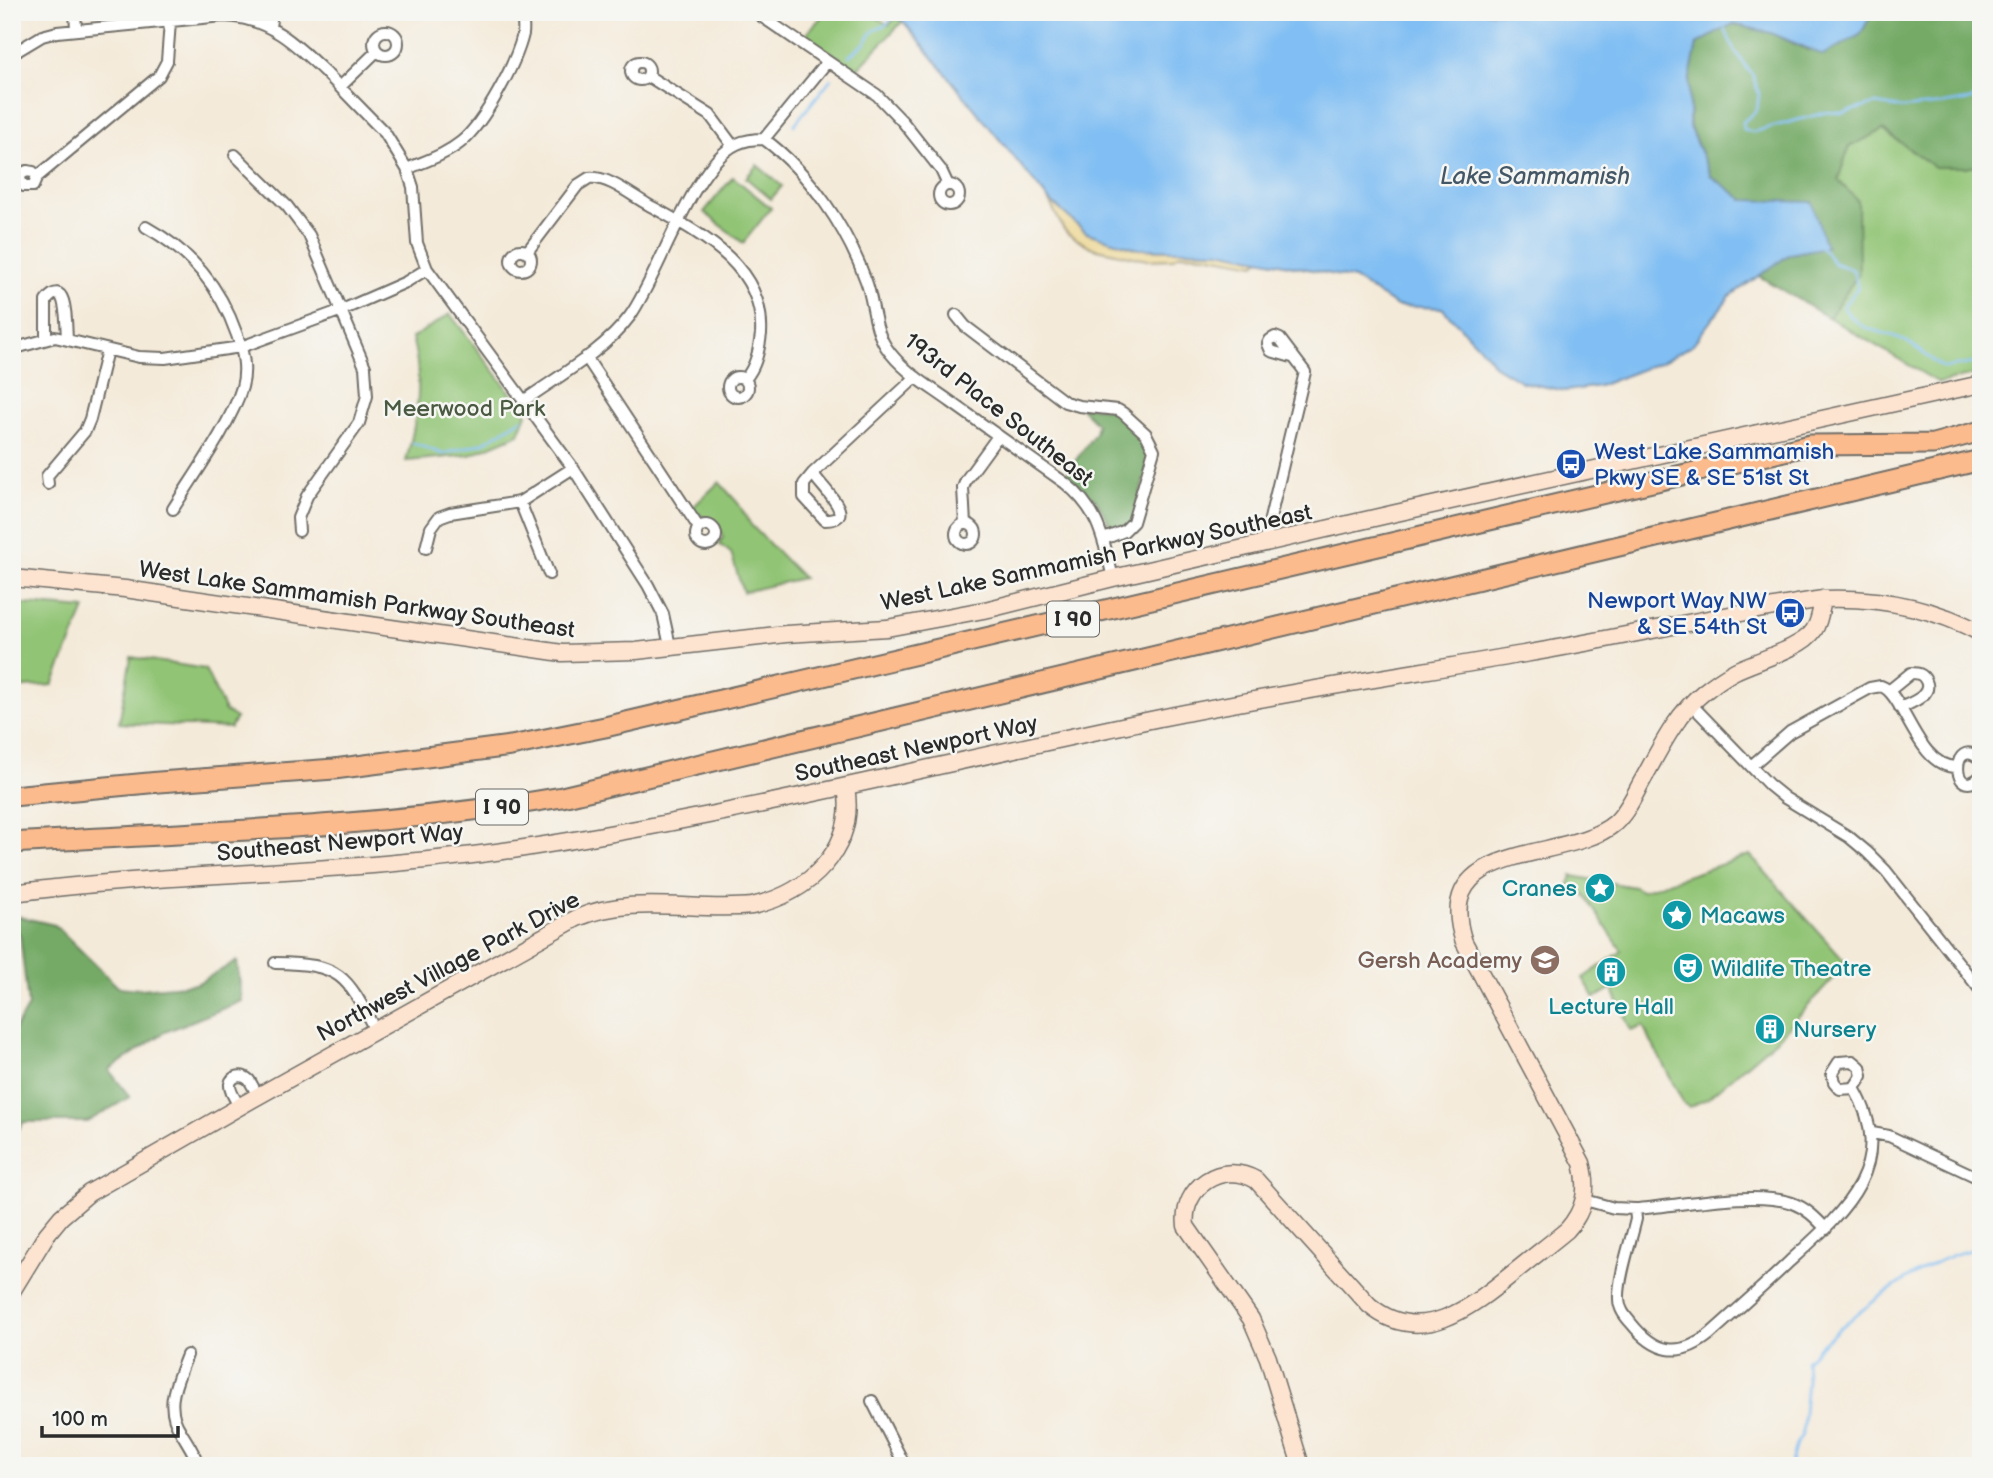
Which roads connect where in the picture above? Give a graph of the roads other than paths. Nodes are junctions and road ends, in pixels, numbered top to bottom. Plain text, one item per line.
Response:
1 (75, 12) edge
2 (272, 12) edge
3 (522, 12) edge
4 (755, 12) edge
5 (170, 22) junction
6 (270, 27) junction
7 (76, 29) junction
8 (377, 51) dead end
9 (12, 54) edge
10 (827, 62) junction
11 (648, 76) dead end
12 (340, 88) junction
13 (764, 139) junction
14 (733, 146) junction
15 (235, 155) dead end
16 (407, 169) junction
17 (37, 177) dead end
18 (948, 185) dead end
19 (678, 222) junction
20 (146, 227) dead end
21 (527, 252) dead end
22 (427, 269) junction
23 (342, 310) junction
24 (956, 315) dead end
25 (47, 339) junction
26 (66, 339) junction
27 (241, 347) junction
28 (12, 349) edge
29 (107, 350) junction
30 (586, 357) junction
31 (1292, 358) dead end
32 (916, 377) junction
33 (745, 379) dead end
34 (1981, 384) edge
35 (525, 400) junction
36 (1981, 431) edge
37 (998, 436) junction
38 (1981, 460) edge
39 (573, 468) junction
40 (813, 473) dead end
41 (48, 485) dead end
42 (520, 502) junction
43 (173, 509) dead end
44 (965, 524) dead end
45 (699, 528) dead end
46 (299, 531) dead end
47 (1104, 539) junction
48 (1264, 544) junction
49 (426, 548) dead end
50 (549, 574) dead end
51 (12, 578) edge
52 (1113, 578) junction
53 (1823, 599) junction
54 (1981, 633) edge
55 (670, 646) junction
56 (1890, 690) junction
57 (1690, 704) junction
58 (1900, 708) junction
59 (1981, 760) edge
60 (1751, 766) junction
61 (1956, 767) junction
62 (1981, 776) edge
63 (846, 787) junction
64 (12, 796) edge
65 (12, 842) edge
66 (12, 893) edge
67 (275, 963) dead end
68 (1981, 991) edge
69 (375, 1030) junction
70 (1854, 1088) dead end
71 (258, 1096) junction
72 (239, 1106) junction
73 (1872, 1133) junction
74 (1981, 1179) edge
75 (1584, 1200) junction
76 (1635, 1209) junction
77 (1826, 1228) junction
78 (12, 1291) edge
79 (187, 1354) dead end
80 (872, 1401) dead end
81 (199, 1466) edge
82 (905, 1466) edge
83 (1301, 1466) edge

1 - 7 street
2 - 6 street
3 - 16 street
4 - 10 street
5 - 6 street
5 - 7 street
5 - 17 street
6 - 12 street
7 - 9 street
8 - 12 street
10 - 13 street
10 - 18 street
11 - 14 street
12 - 16 street
13 - 14 street
13 - 32 street, 193rd Place Southeast
14 - 19 street
15 - 23 street
16 - 22 street
19 - 21 street
19 - 30 street
19 - 33 street
20 - 27 street
22 - 23 street
22 - 35 street
23 - 27 street
23 - 46 street
24 - 47 street
25 - 26 street
25 - 26 street
25 - 28 street
26 - 29 street
27 - 29 street
27 - 43 street
29 - 41 street
30 - 35 street
30 - 45 street
31 - 48 street
32 - 37 street, 193rd Place Southeast
32 - 40 street
34 - 48 street, West Lake Sammamish Parkway Southeast
35 - 39 street
36 - 64 highway, I 90
37 - 44 street
37 - 47 street, 193rd Place Southeast
38 - 65 highway, I 90
39 - 42 street
39 - 55 street
42 - 49 street
42 - 50 street
47 - 52 street, 193rd Place Southeast
48 - 52 street, West Lake Sammamish Parkway Southeast
51 - 55 street, West Lake Sammamish Parkway Southeast
52 - 55 street, West Lake Sammamish Parkway Southeast
53 - 54 street, Southeast Newport Way
53 - 57 street
53 - 63 street, Southeast Newport Way
56 - 58 street
56 - 58 street
56 - 60 street
57 - 60 street
57 - 75 street
58 - 61 street
59 - 61 street
60 - 68 street
61 - 62 street
63 - 66 street, Southeast Newport Way
63 - 69 street, Northwest Village Park Drive
67 - 69 street
69 - 71 street, Northwest Village Park Drive
70 - 73 street
71 - 72 street, Northwest Village Park Drive
71 - 72 street
72 - 78 street, Northwest Village Park Drive
73 - 74 street
73 - 77 street
75 - 76 street
75 - 83 street
76 - 77 street
76 - 77 street
79 - 81 street
80 - 82 street

